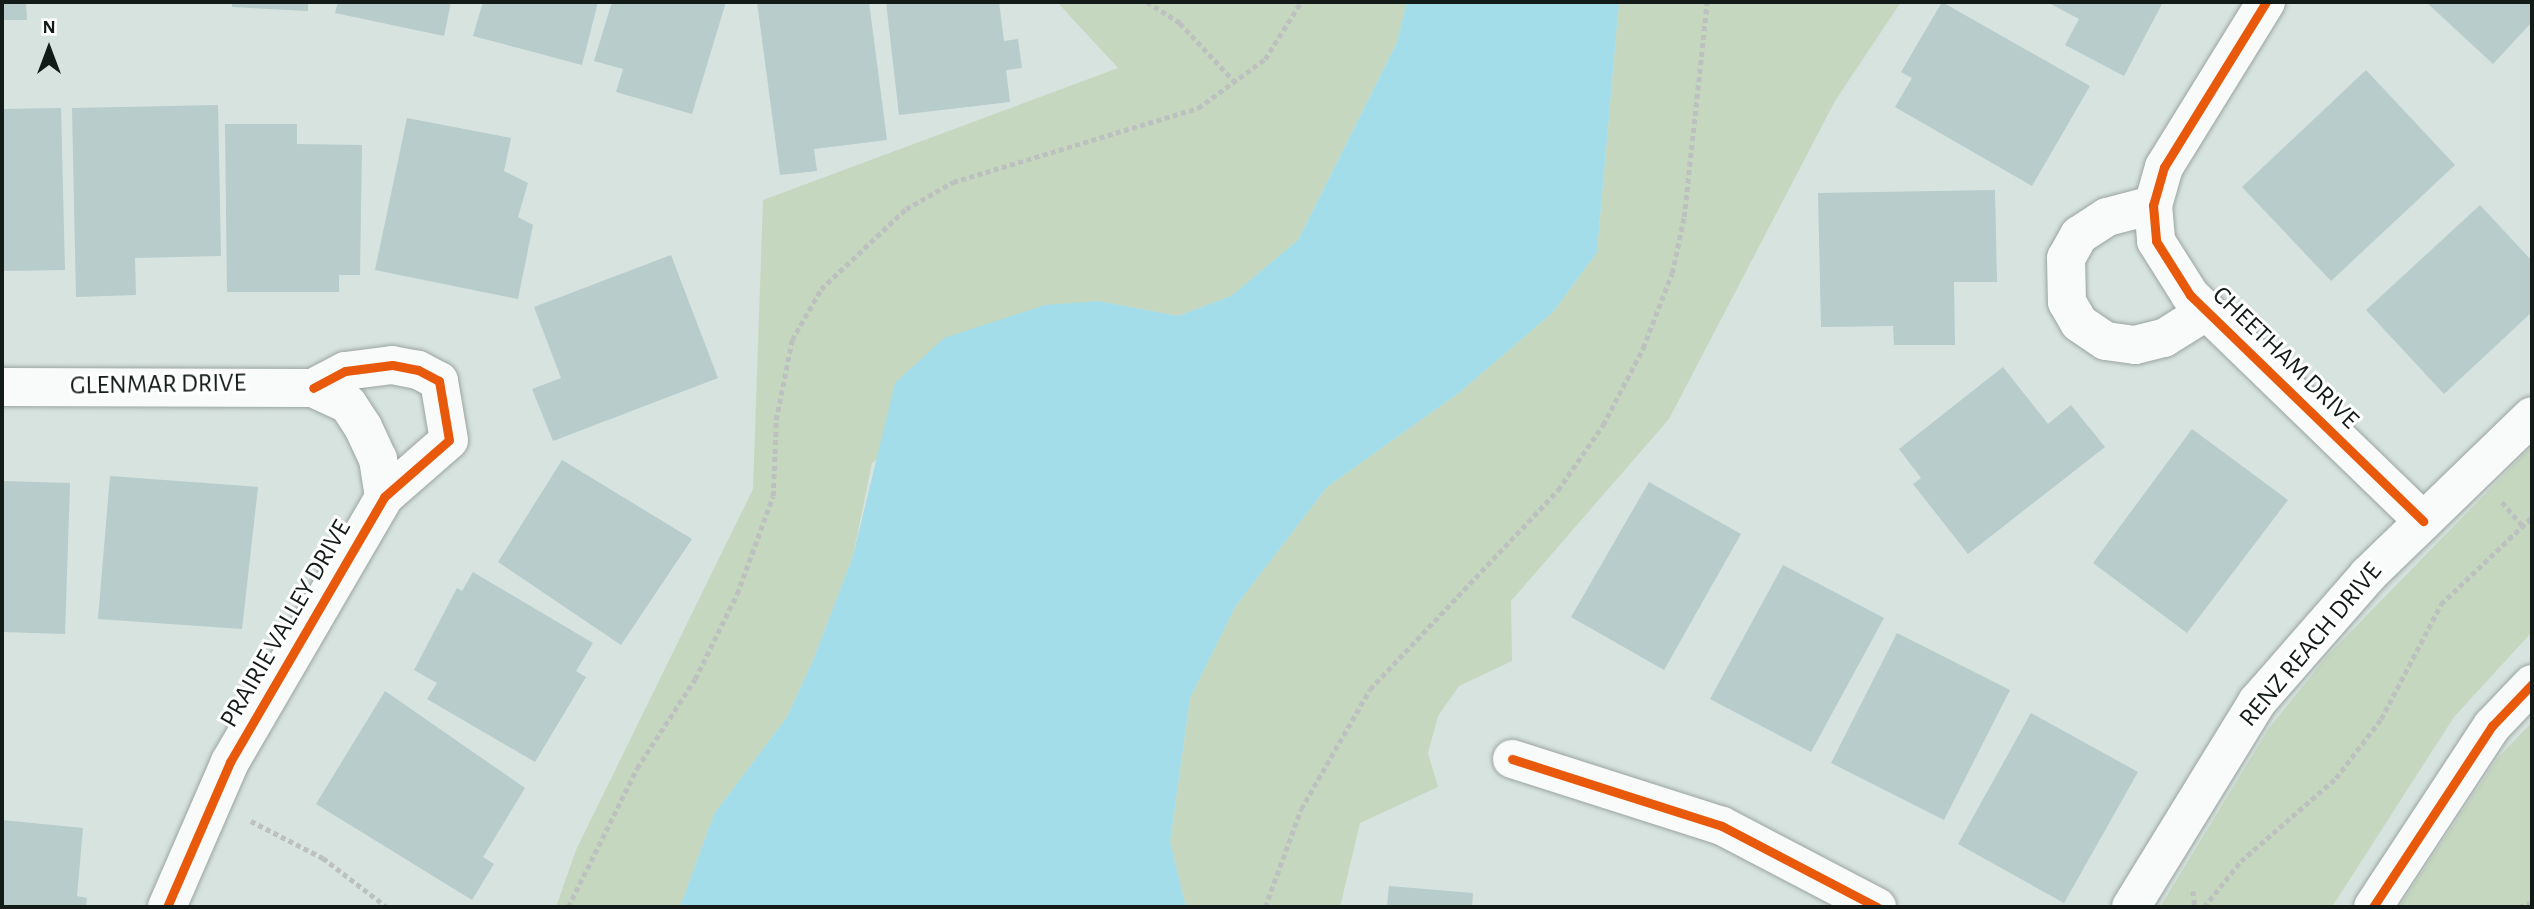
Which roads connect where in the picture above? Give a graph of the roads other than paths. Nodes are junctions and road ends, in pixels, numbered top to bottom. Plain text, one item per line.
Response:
1 (2266, 2) edge
2 (2153, 205) junction
3 (2207, 311) junction
4 (439, 381) joint
5 (2, 387) edge
6 (313, 388) junction
7 (2532, 416) edge
8 (384, 497) junction
9 (2423, 521) junction
10 (2532, 684) edge
11 (1512, 759) dead end
12 (167, 907) edge
13 (1877, 907) edge
14 (2131, 907) edge
15 (2373, 907) edge

1 - 2 street
2 - 3 street, CHEETHAM DRIVE
2 - 3 street
3 - 9 street, CHEETHAM DRIVE
4 - 6 street, GLENMAR DRIVE
4 - 8 street, PRAIRIE VALLEY DRIVE
5 - 6 street, GLENMAR DRIVE
6 - 8 street, GLENMAR DRIVE
7 - 9 street, RENZ REACH DRIVE
8 - 12 street, PRAIRIE VALLEY DRIVE
9 - 14 street, RENZ REACH DRIVE
10 - 15 street
11 - 13 street

